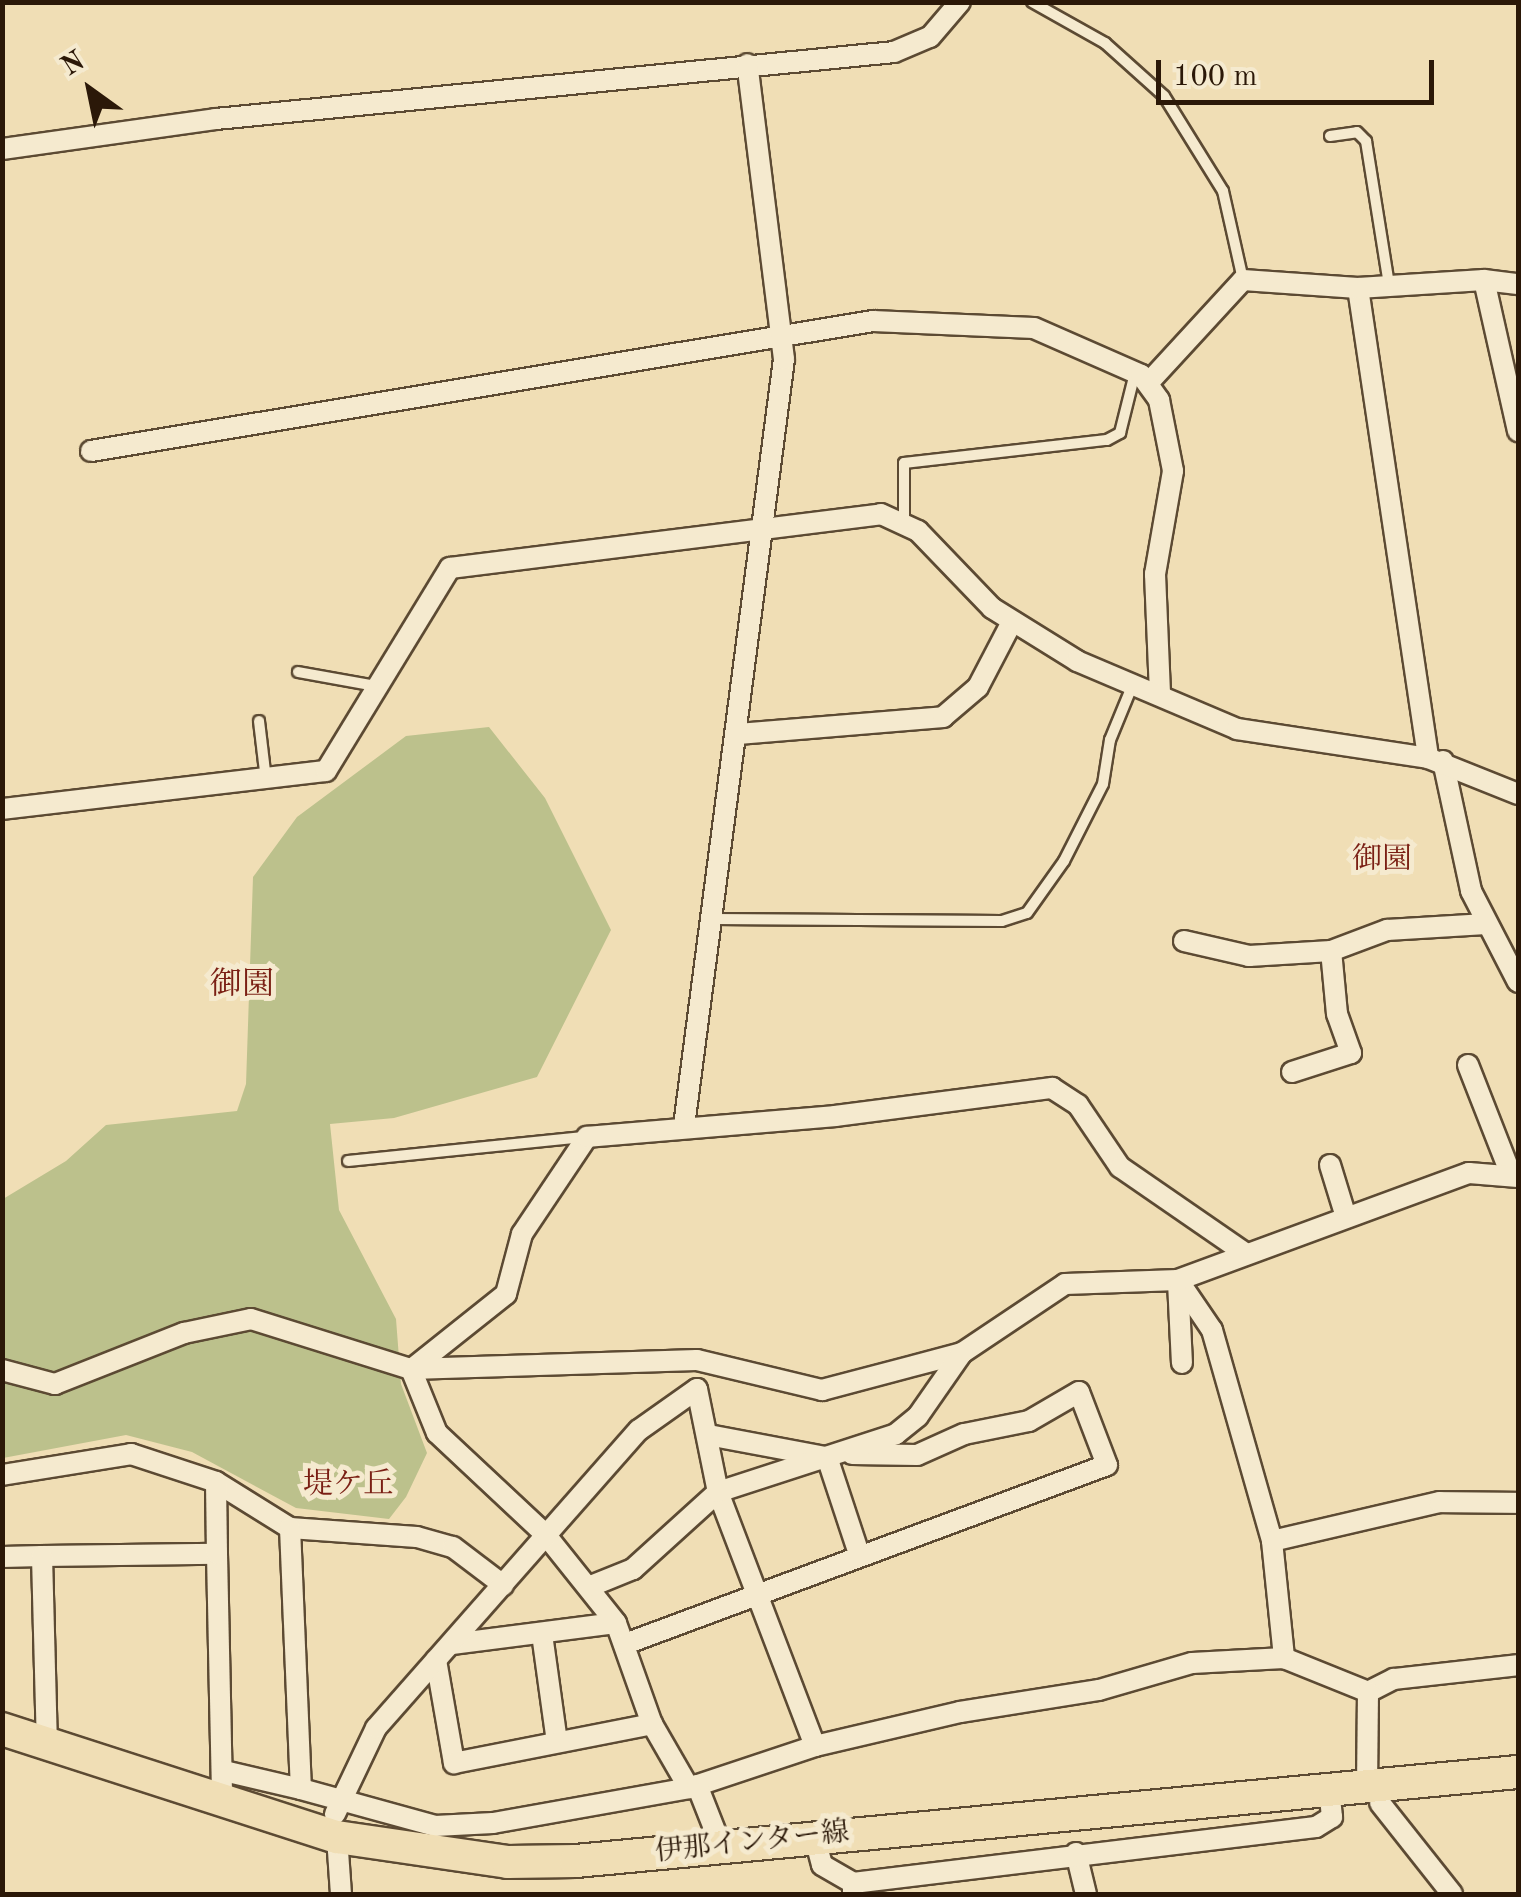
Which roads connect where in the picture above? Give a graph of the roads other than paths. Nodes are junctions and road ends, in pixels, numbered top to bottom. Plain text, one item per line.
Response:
1 (960, 2) edge
2 (1032, 2) edge
3 (747, 64) junction
4 (1330, 136) dead end
5 (2, 149) edge
6 (1243, 280) junction
7 (1484, 280) junction
8 (1389, 284) junction
9 (1518, 284) edge
10 (1358, 288) junction
11 (784, 338) junction
12 (1143, 377) junction
13 (1518, 430) edge
14 (91, 451) dead end
15 (904, 525) junction
16 (758, 530) junction
17 (1012, 622) junction
18 (298, 672) dead end
19 (1134, 682) junction
20 (381, 687) junction
21 (1160, 692) junction
22 (259, 722) dead end
23 (738, 734) junction
24 (1436, 759) junction
25 (266, 781) junction
26 (1518, 794) edge
27 (2, 809) edge
28 (714, 919) junction
29 (1486, 924) junction
30 (1184, 941) dead end
31 (1331, 951) junction
32 (1518, 982) edge
33 (1468, 1065) dead end
34 (1292, 1072) dead end
35 (684, 1126) junction
36 (587, 1137) junction
37 (348, 1161) dead end
38 (1330, 1165) dead end
39 (1515, 1176) edge
40 (1346, 1216) junction
41 (1243, 1252) junction
42 (1178, 1280) junction
43 (962, 1354) junction
44 (697, 1360) junction
45 (1182, 1363) dead end
46 (411, 1369) junction
47 (2, 1370) edge
48 (697, 1388) junction
49 (708, 1435) junction
50 (833, 1455) junction
51 (2, 1475) edge
52 (216, 1482) junction
53 (718, 1492) junction
54 (1518, 1503) edge
55 (290, 1528) junction
56 (545, 1534) junction
57 (1272, 1541) junction
58 (217, 1554) junction
59 (859, 1554) junction
60 (42, 1556) junction
61 (2, 1558) edge
62 (503, 1585) junction
63 (591, 1586) junction
64 (756, 1594) junction
65 (616, 1623) junction
66 (542, 1634) junction
67 (452, 1644) junction
68 (625, 1644) junction
69 (1284, 1658) junction
70 (436, 1660) junction
71 (1518, 1665) edge
72 (1368, 1692) junction
73 (652, 1724) junction
74 (2, 1729) edge
75 (557, 1742) junction
76 (48, 1744) junction
77 (815, 1746) junction
78 (1518, 1772) edge
79 (223, 1784) junction
80 (693, 1786) junction
81 (301, 1788) junction
82 (1328, 1789) junction
83 (1374, 1795) junction
84 (335, 1825) junction
85 (814, 1835) junction
86 (721, 1846) junction
87 (1076, 1854) junction
88 (853, 1889) edge
89 (340, 1894) edge
90 (1086, 1894) edge
91 (1452, 1894) edge

1 - 3 street
2 - 6 lane
3 - 5 street
3 - 11 street
4 - 8 lane
6 - 10 street
6 - 12 street
7 - 8 street
7 - 9 street
7 - 13 street
8 - 10 street
10 - 24 street
11 - 12 street
11 - 14 street
11 - 16 street
12 - 15 lane
12 - 21 street
15 - 16 street
15 - 17 street
16 - 20 street
16 - 23 street
17 - 19 street
17 - 23 street
18 - 20 lane
19 - 21 street
19 - 28 lane
20 - 25 street
21 - 24 street
22 - 25 lane
23 - 28 street
24 - 26 street
24 - 29 street
25 - 27 street
28 - 35 street
29 - 31 street
29 - 32 street
30 - 31 street
31 - 34 street
33 - 39 street
35 - 36 street
35 - 41 street
36 - 37 lane
36 - 46 street
38 - 40 street
39 - 40 street
40 - 41 street
41 - 42 street
42 - 43 street
42 - 45 street
42 - 57 street
43 - 44 street
43 - 50 street
44 - 46 street
44 - 48 street
46 - 47 street
46 - 56 street
48 - 49 street
48 - 56 street
49 - 50 street
49 - 53 street
50 - 53 street
50 - 59 street
50 - 59 street
51 - 52 street
52 - 55 street
52 - 58 street
53 - 63 street
53 - 64 street
54 - 57 street
55 - 62 street
55 - 81 street
56 - 62 street
56 - 63 street
57 - 69 street
58 - 60 street
58 - 79 street
59 - 64 street
60 - 61 street
60 - 76 street
62 - 67 street
63 - 65 street
64 - 68 street
64 - 77 street
65 - 66 street
65 - 68 street
66 - 67 street
66 - 75 street
67 - 70 street
68 - 73 street
69 - 72 street
69 - 77 street
70 - 75 street
70 - 84 street
71 - 72 street
72 - 83 street
73 - 75 street
73 - 80 street
74 - 76 main road, 伊那インター線
76 - 79 main road, 伊那インター線
77 - 80 street
78 - 83 main road, 伊那インター線
79 - 81 street
79 - 84 main road, 伊那インター線
80 - 84 street
80 - 86 street
81 - 84 street
82 - 83 main road, 伊那インター線
82 - 85 main road, 伊那インター線
82 - 87 street
83 - 91 street
84 - 86 main road, 伊那インター線
84 - 89 street
85 - 86 main road, 伊那インター線
85 - 88 street
87 - 88 street
87 - 90 street

